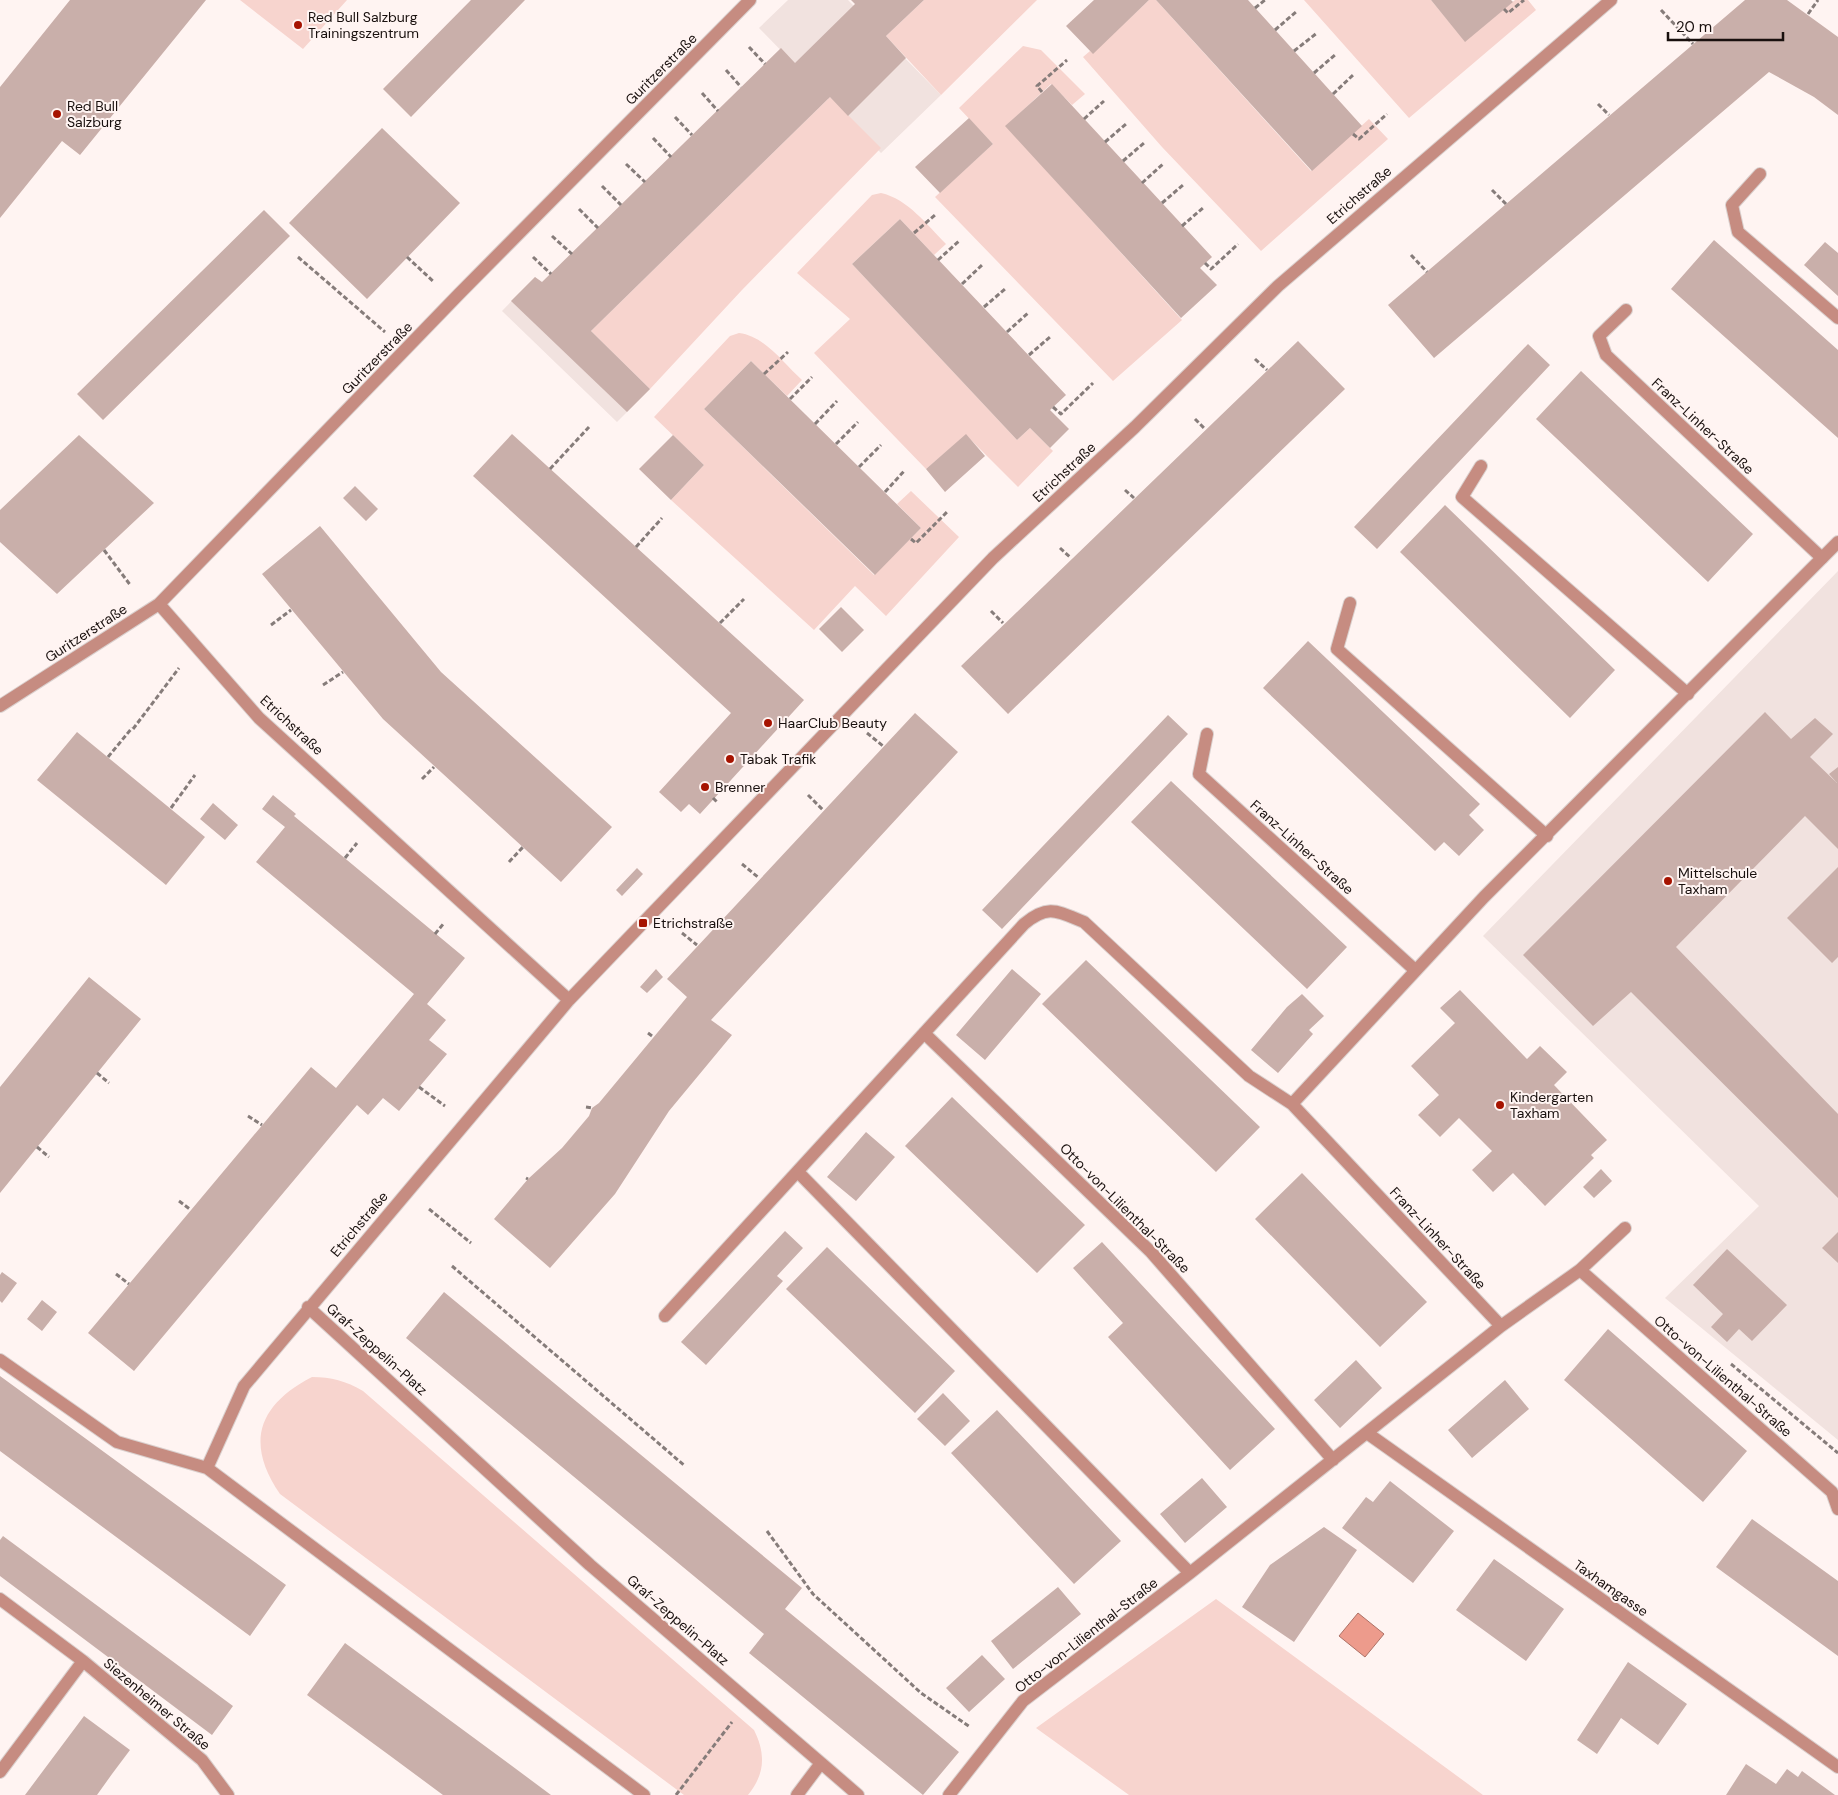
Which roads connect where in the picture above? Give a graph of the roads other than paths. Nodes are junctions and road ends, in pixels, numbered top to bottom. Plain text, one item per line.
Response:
1 (750, 0) edge
2 (1611, 0) edge
3 (1760, 174) dead end
4 (1626, 310) dead end
5 (1838, 318) edge
6 (1481, 466) dead end
7 (1838, 542) edge
8 (1822, 558) junction
9 (1350, 602) dead end
10 (159, 604) junction
11 (1688, 694) junction
12 (0, 706) edge
13 (1207, 734) dead end
14 (1547, 836) junction
15 (1415, 970) junction
16 (569, 1000) junction
17 (924, 1033) junction
18 (1292, 1104) junction
19 (798, 1172) junction
20 (1625, 1228) dead end
21 (1580, 1270) junction
22 (308, 1307) junction
23 (665, 1316) dead end
24 (1501, 1326) junction
25 (0, 1360) edge
26 (1367, 1433) junction
27 (1333, 1460) junction
28 (207, 1468) junction
29 (1838, 1510) edge
30 (1190, 1573) junction
31 (0, 1599) edge
32 (83, 1661) junction
33 (820, 1763) junction
34 (1838, 1767) edge
35 (0, 1772) edge
36 (228, 1795) edge
37 (644, 1795) edge
38 (798, 1795) edge
39 (858, 1795) edge
40 (949, 1795) edge

1 - 10 street, Guritzerstraße
2 - 16 street, Etrichstraße
3 - 5 street
4 - 8 street, Franz-Linher-Straße
6 - 11 street
7 - 8 street
8 - 11 street
9 - 14 street
10 - 12 street, Guritzerstraße
10 - 16 street, Etrichstraße
11 - 14 street
13 - 15 street, Franz-Linher-Straße
14 - 15 street
15 - 18 street
16 - 22 street, Etrichstraße
17 - 18 street, Franz-Linher-Straße
17 - 19 street
17 - 27 street, Otto-von-Lilienthal-Straße
18 - 24 street, Franz-Linher-Straße
19 - 23 street
19 - 30 street
20 - 21 street, Otto-von-Lilienthal-Straße
21 - 24 street, Otto-von-Lilienthal-Straße
21 - 29 street, Otto-von-Lilienthal-Straße
22 - 28 street, Graf-Zeppelin-Platz
22 - 33 street, Graf-Zeppelin-Platz
24 - 26 street, Otto-von-Lilienthal-Straße
25 - 28 street
26 - 27 street, Otto-von-Lilienthal-Straße
26 - 34 street, Taxhamgasse
27 - 30 street, Otto-von-Lilienthal-Straße
28 - 37 street
30 - 40 street, Otto-von-Lilienthal-Straße
31 - 32 street, Siezenheimer Straße
32 - 35 street, Siezenheimer Straße
32 - 36 street, Siezenheimer Straße
33 - 38 street
33 - 39 street, Graf-Zeppelin-Platz

